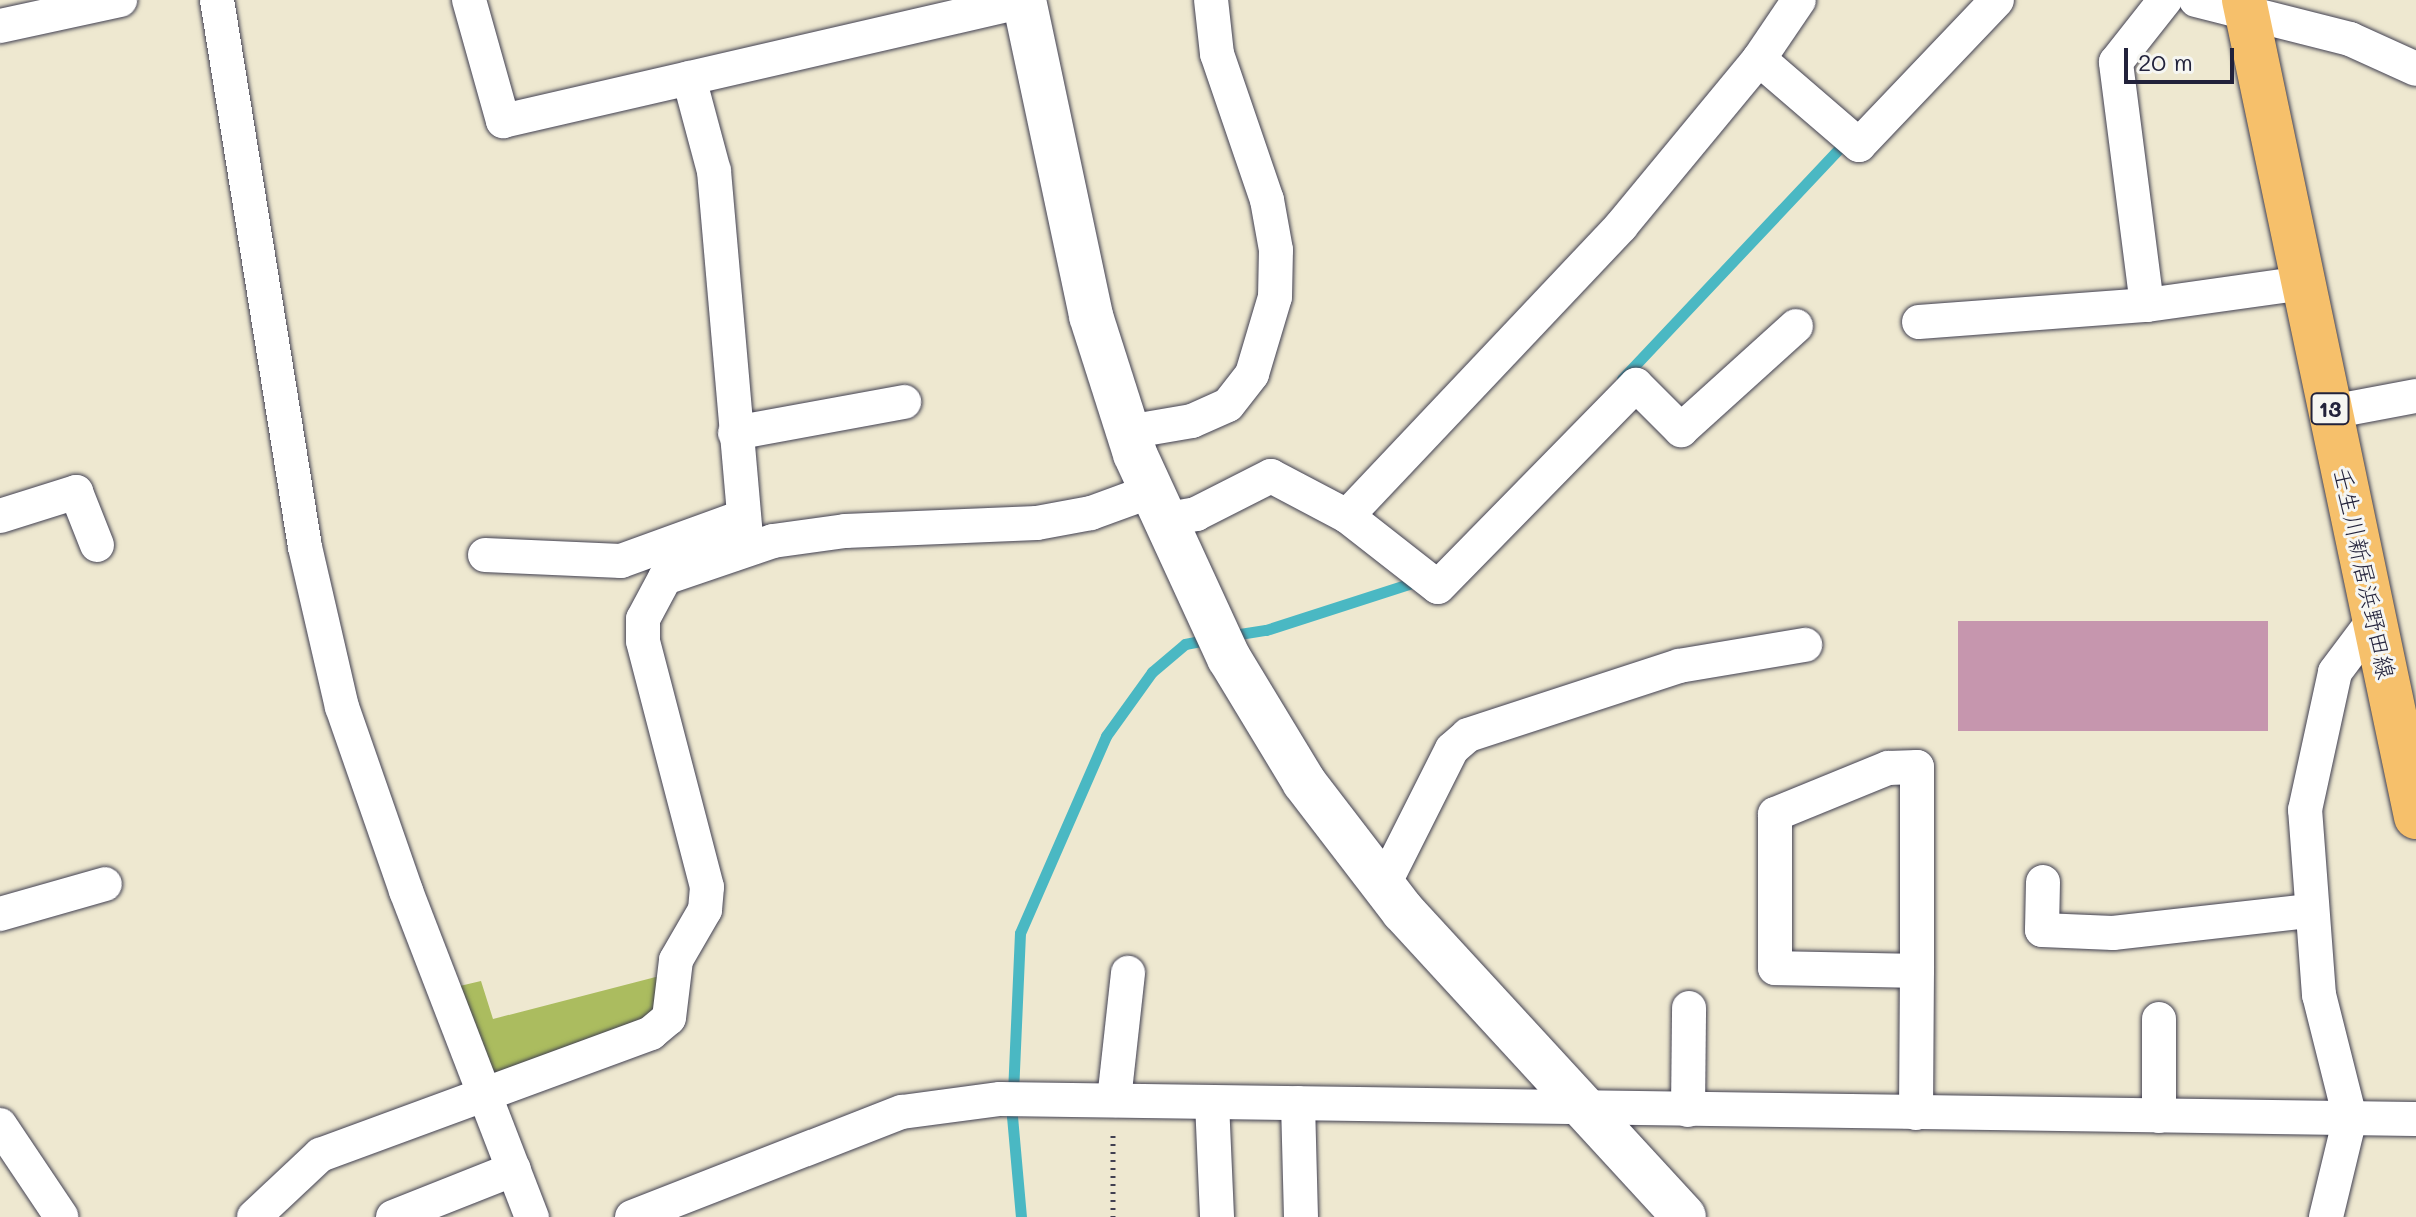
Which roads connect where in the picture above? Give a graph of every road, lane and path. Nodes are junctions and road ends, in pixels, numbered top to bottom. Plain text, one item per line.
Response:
1 (120, 0) edge
2 (217, 0) edge
3 (469, 0) edge
4 (1024, 0) edge
5 (1211, 0) edge
6 (1799, 0) edge
7 (1997, 0) edge
8 (2165, 0) edge
9 (2196, 0) edge
10 (2245, 6) edge
11 (0, 26) edge
12 (1759, 59) junction
13 (2416, 69) edge
14 (689, 78) junction
15 (2304, 283) junction
16 (2147, 305) junction
17 (1919, 322) dead end
18 (1796, 326) dead end
19 (2416, 396) edge
20 (904, 402) dead end
21 (2331, 412) junction
22 (1128, 432) junction
23 (735, 433) junction
24 (1157, 506) junction
25 (0, 516) edge
26 (1347, 516) junction
27 (744, 533) junction
28 (97, 545) dead end
29 (485, 555) dead end
30 (678, 556) junction
31 (2374, 620) junction
32 (1805, 645) dead end
33 (2416, 817) edge
34 (2043, 882) dead end
35 (105, 884) dead end
36 (1383, 886) junction
37 (2310, 911) junction
38 (0, 914) edge
39 (1917, 971) junction
40 (1128, 973) dead end
41 (1689, 1008) dead end
42 (2159, 1019) dead end
43 (483, 1092) junction
44 (1114, 1100) junction
45 (1212, 1102) junction
46 (1298, 1103) junction
47 (1582, 1108) junction
48 (1688, 1110) junction
49 (1916, 1113) junction
50 (2159, 1116) junction
51 (2350, 1118) junction
52 (2416, 1119) edge
53 (0, 1125) edge
54 (514, 1169) junction
55 (61, 1216) edge
56 (254, 1217) edge
57 (393, 1217) edge
58 (532, 1217) edge
59 (632, 1217) edge
60 (1113, 1217) edge
61 (1217, 1217) edge
62 (1301, 1217) edge
63 (1684, 1217) edge
64 (2326, 1217) edge

1 - 11 street
2 - 43 street
3 - 14 street
4 - 14 street
4 - 22 street
5 - 22 street
6 - 12 street
7 - 12 street
8 - 16 street
9 - 10 street
10 - 13 street
10 - 15 main road, 壬生川新居浜野田線 / 13
12 - 26 street
14 - 23 street
15 - 16 street
15 - 21 main road, 壬生川新居浜野田線 / 13
16 - 17 street
18 - 26 street
19 - 21 street
20 - 23 street
21 - 31 main road, 壬生川新居浜野田線 / 13
22 - 24 street
23 - 27 street
24 - 26 street
24 - 27 street
24 - 36 street
25 - 28 street
27 - 30 street
29 - 30 street
30 - 43 street
31 - 33 main road, 壬生川新居浜野田線 / 13
31 - 37 street
32 - 36 street
34 - 37 street
35 - 38 street
36 - 47 street
37 - 51 street
39 - 39 street
39 - 49 street
40 - 44 street
41 - 48 street
42 - 50 street
43 - 54 street
43 - 56 street
44 - 45 street
44 - 59 street
44 - 60 path
45 - 46 street
45 - 61 street
46 - 47 street
46 - 62 street
47 - 48 street
47 - 63 street
48 - 49 street
49 - 50 street
50 - 51 street
51 - 52 street
51 - 64 street
53 - 55 street
54 - 57 street
54 - 58 street

